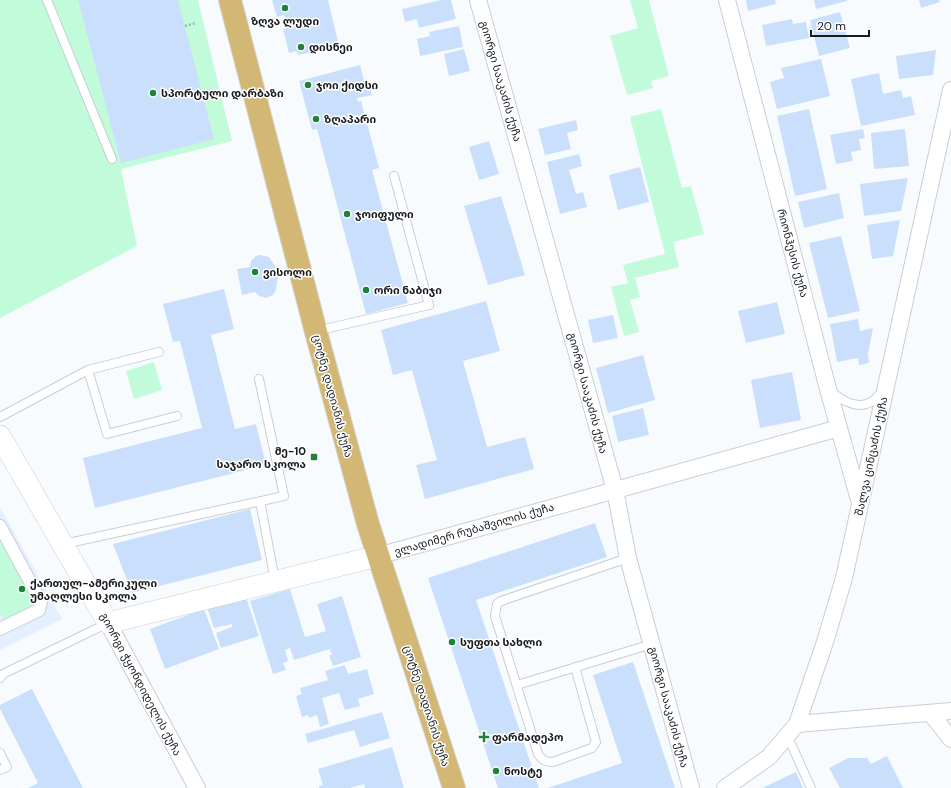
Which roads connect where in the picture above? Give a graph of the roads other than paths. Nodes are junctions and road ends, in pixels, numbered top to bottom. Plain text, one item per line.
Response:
1 (47, 0) edge
2 (230, 0) edge
3 (478, 0) edge
4 (727, 0) edge
5 (951, 90) edge
6 (112, 159) dead end
7 (394, 176) dead end
8 (316, 332) junction
9 (159, 352) dead end
10 (88, 370) junction
11 (259, 379) dead end
12 (886, 386) junction
13 (828, 390) junction
14 (0, 416) edge
15 (177, 416) dead end
16 (838, 428) junction
17 (0, 436) edge
18 (615, 490) junction
19 (260, 501) junction
20 (860, 505) junction
21 (0, 526) edge
22 (63, 544) junction
23 (378, 556) junction
24 (628, 558) junction
25 (275, 582) junction
26 (108, 623) junction
27 (0, 629) edge
28 (652, 644) junction
29 (575, 667) junction
30 (0, 678) edge
31 (517, 685) junction
32 (951, 712) edge
33 (931, 714) junction
34 (792, 729) junction
35 (951, 739) edge
36 (0, 753) edge
37 (0, 770) edge
38 (194, 787) edge
39 (454, 788) edge
40 (691, 788) edge
41 (725, 788) edge
42 (811, 788) edge

1 - 6 lane
2 - 8 main road, ცოტნე დადიანის ქუჩა
3 - 18 street, გიორგი სააკაძის ქუჩა
4 - 13 street, რიონჰესის ქუჩა
5 - 12 street, შალვა ცინცაძის ქუჩა
7 - 8 lane
8 - 23 main road, ცოტნე დადიანის ქუჩა
9 - 10 lane
10 - 14 lane
10 - 15 lane
11 - 19 lane
12 - 13 lane
12 - 20 street, შალვა ცინცაძის ქუჩა
13 - 16 street, რიონჰესის ქუჩა
16 - 18 street, ვლადიმერ რუბაშვილის ქუჩა
16 - 20 street, რიონჰესის ქუჩა
17 - 22 street, გიორგი ჭყონდიდელის ქუჩა
18 - 23 street, ვლადიმერ რუბაშვილის ქუჩა
18 - 24 street, გიორგი სააკაძის ქუჩა
19 - 22 lane
19 - 25 lane
20 - 34 street, შალვა ცინცაძის ქუჩა
21 - 27 street
22 - 26 street, გიორგი ჭყონდიდელის ქუჩა
23 - 25 street, ვლადიმერ რუბაშვილის ქუჩა
23 - 39 main road, ცოტნე დადიანის ქუჩა
24 - 28 street, გიორგი სააკაძის ქუჩა
24 - 31 lane
25 - 26 street, ვლადიმერ რუბაშვილის ქუჩა
26 - 30 lane
26 - 38 street, გიორგი ჭყონდიდელის ქუჩა
28 - 29 lane
28 - 40 street, გიორგი სააკაძის ქუჩა
29 - 31 lane
29 - 31 lane
32 - 33 street
33 - 34 street
33 - 35 street
34 - 41 street, შალვა ცინცაძის ქუჩა
34 - 42 lane
36 - 37 lane

